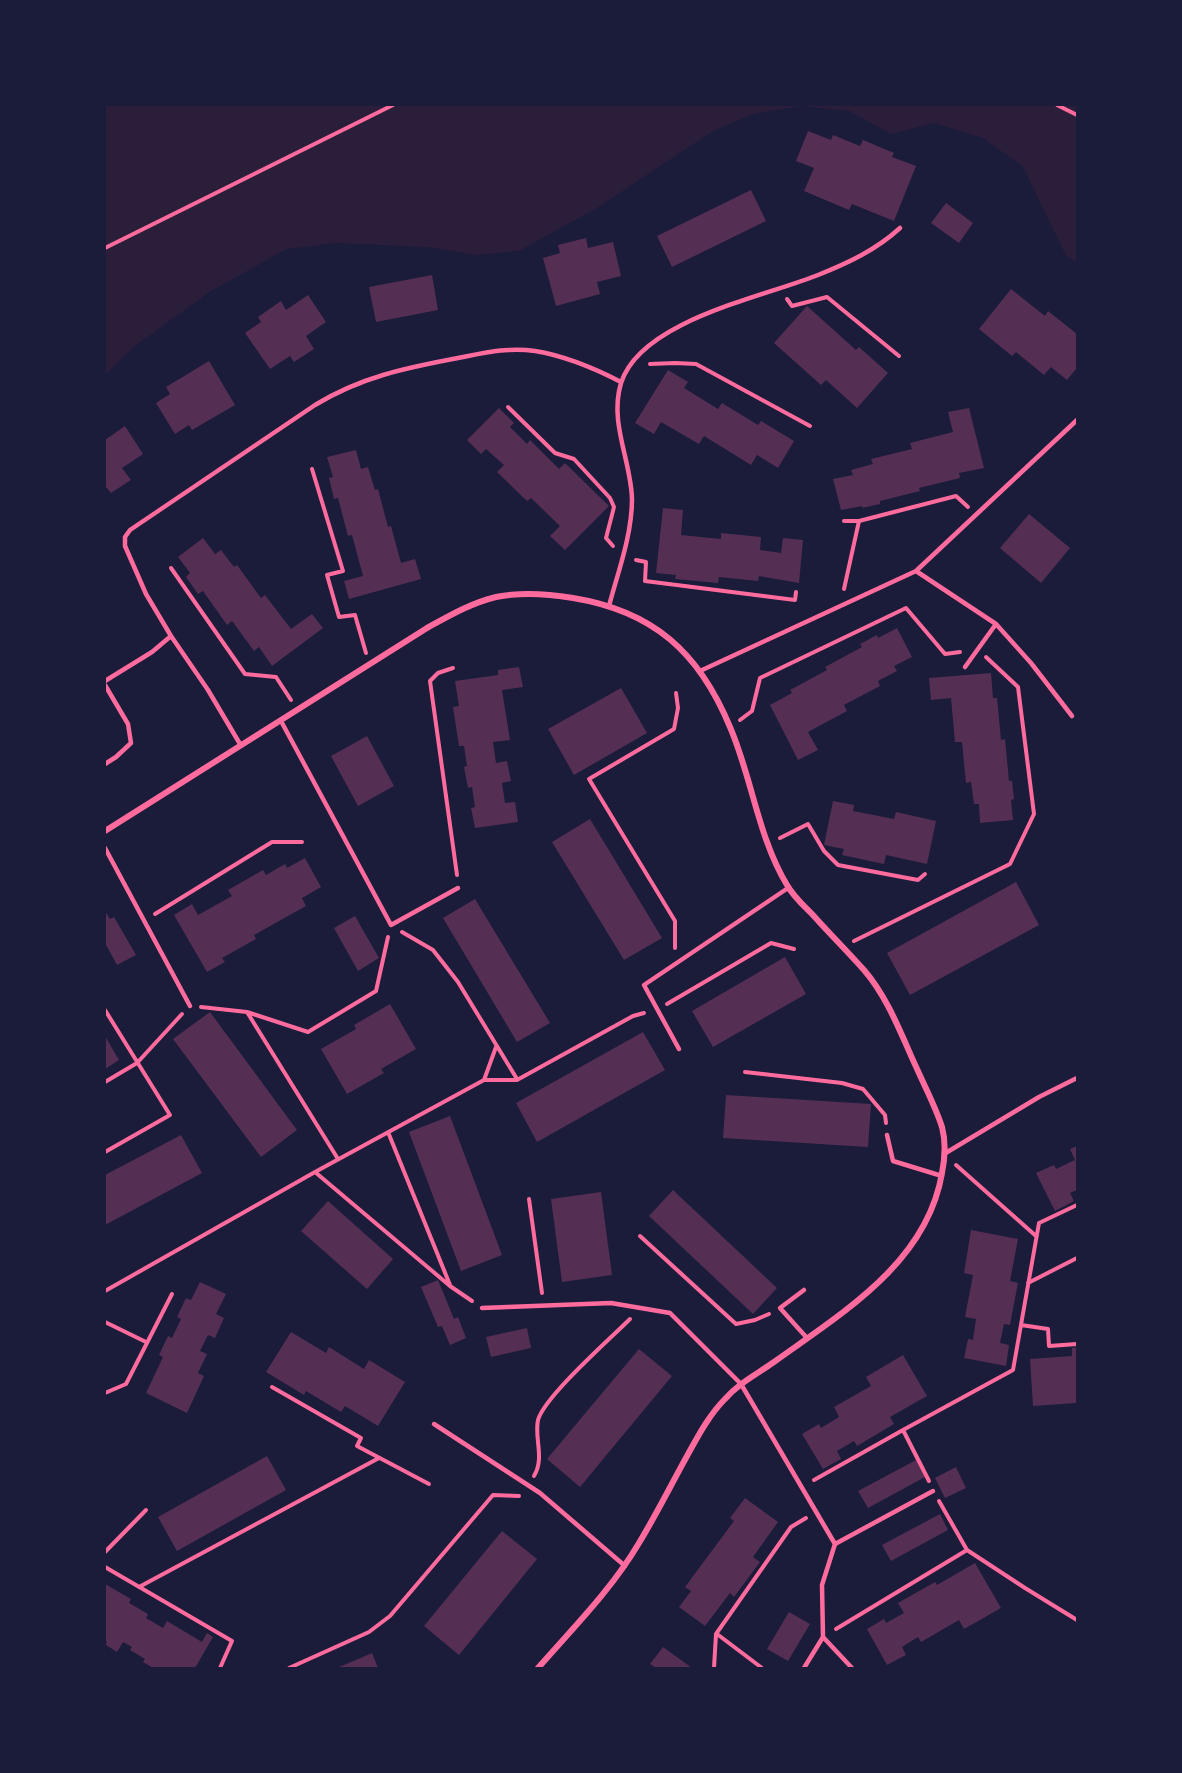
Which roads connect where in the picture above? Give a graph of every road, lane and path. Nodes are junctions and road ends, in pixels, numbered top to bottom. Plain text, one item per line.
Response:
1 (393, 105) edge
2 (1057, 105) edge
3 (1077, 115) edge
4 (900, 228) dead end
5 (105, 248) edge
6 (779, 289) junction
7 (899, 356) dead end
8 (631, 365) junction
9 (621, 381) junction
10 (1077, 420) edge
11 (810, 426) dead end
12 (312, 469) dead end
13 (976, 515) junction
14 (844, 521) dead end
15 (859, 521) junction
16 (171, 568) dead end
17 (916, 571) junction
18 (609, 606) junction
19 (839, 607) junction
20 (996, 624) junction
21 (171, 636) junction
22 (977, 650) junction
23 (369, 665) junction
24 (965, 667) dead end
25 (453, 668) dead end
26 (700, 671) junction
27 (105, 683) edge
28 (676, 693) dead end
29 (298, 710) junction
30 (1072, 716) dead end
31 (281, 721) junction
32 (730, 727) junction
33 (240, 744) junction
34 (105, 764) edge
35 (105, 831) edge
36 (302, 842) dead end
37 (768, 843) junction
38 (105, 848) edge
39 (925, 874) dead end
40 (458, 888) joint
41 (788, 888) junction
42 (144, 921) junction
43 (391, 925) junction
44 (842, 946) junction
45 (794, 949) dead end
46 (675, 964) junction
47 (190, 1006) junction
48 (105, 1010) edge
49 (656, 1010) junction
50 (248, 1012) junction
51 (496, 1046) junction
52 (679, 1049) dead end
53 (137, 1063) junction
54 (745, 1072) dead end
55 (1077, 1078) edge
56 (484, 1080) junction
57 (517, 1080) junction
58 (105, 1082) edge
59 (388, 1132) junction
60 (887, 1135) joint
61 (105, 1152) edge
62 (944, 1154) junction
63 (338, 1159) junction
64 (315, 1172) junction
65 (942, 1176) junction
66 (529, 1199) dead end
67 (1077, 1205) edge
68 (640, 1236) dead end
69 (1037, 1236) junction
70 (1077, 1258) edge
71 (1028, 1283) junction
72 (450, 1286) junction
73 (804, 1290) dead end
74 (105, 1291) edge
75 (172, 1294) dead end
76 (544, 1306) junction
77 (482, 1308) joint
78 (641, 1308) junction
79 (780, 1308) junction
80 (105, 1322) edge
81 (1021, 1325) junction
82 (807, 1338) junction
83 (146, 1342) junction
84 (1077, 1344) edge
85 (741, 1384) junction
86 (272, 1386) dead end
87 (105, 1393) edge
88 (434, 1424) dead end
89 (903, 1430) junction
90 (379, 1458) junction
91 (429, 1484) dead end
92 (528, 1485) junction
93 (801, 1487) junction
94 (933, 1491) junction
95 (146, 1510) dead end
96 (816, 1512) junction
97 (835, 1544) junction
98 (967, 1550) junction
99 (105, 1552) edge
100 (625, 1566) junction
101 (105, 1567) edge
102 (139, 1587) junction
103 (1077, 1620) edge
104 (716, 1634) junction
105 (823, 1637) junction
106 (220, 1668) edge
107 (289, 1668) edge
108 (538, 1668) edge
109 (714, 1668) edge
110 (762, 1668) edge
111 (804, 1668) edge
112 (852, 1668) edge

1 - 5 path
2 - 3 path
4 - 6 lane
6 - 7 path
6 - 8 lane
8 - 9 lane
8 - 11 path
9 - 18 lane
9 - 21 lane
10 - 13 lane
12 - 23 path
13 - 15 path
13 - 17 lane
14 - 15 path
15 - 19 path
16 - 29 path
17 - 19 lane
17 - 20 lane
18 - 23 street
18 - 26 street
19 - 26 lane
20 - 22 lane
20 - 30 lane
21 - 27 lane
21 - 33 lane
22 - 24 lane
22 - 32 path
22 - 44 path
23 - 29 street
25 - 40 path
26 - 32 street
27 - 34 lane
28 - 46 path
29 - 31 street
31 - 33 street
31 - 43 lane
32 - 37 street
33 - 35 street
36 - 42 path
37 - 39 path
37 - 41 street
38 - 42 lane
40 - 43 lane
41 - 44 street
41 - 46 lane
42 - 47 lane
43 - 50 path
43 - 51 path
44 - 62 street
45 - 49 path
46 - 49 lane
47 - 50 path
47 - 53 path
48 - 53 path
49 - 52 lane
49 - 57 path
50 - 63 path
51 - 56 path
51 - 57 path
53 - 58 path
53 - 61 path
54 - 60 path
55 - 62 lane
56 - 57 path
56 - 59 path
59 - 63 path
59 - 72 path
60 - 65 lane
62 - 65 street
62 - 69 path
63 - 64 path
64 - 72 path
64 - 74 path
65 - 82 street
66 - 76 path
67 - 69 path
68 - 79 path
69 - 71 path
70 - 71 path
71 - 81 path
72 - 77 path
73 - 79 lane
75 - 83 path
76 - 77 lane
76 - 78 lane
78 - 85 lane
78 - 92 path
79 - 82 lane
80 - 83 path
81 - 84 path
81 - 89 path
82 - 85 street
83 - 87 path
85 - 93 lane
85 - 100 street
86 - 90 path
88 - 92 lane
89 - 93 path
89 - 94 path
90 - 91 path
90 - 102 path
92 - 100 lane
92 - 107 path
93 - 96 lane
94 - 97 lane
94 - 98 path
95 - 99 path
96 - 97 lane
96 - 104 path
97 - 105 lane
98 - 103 path
98 - 105 path
100 - 108 street
101 - 102 path
102 - 106 path
104 - 109 path
104 - 110 path
105 - 111 lane
105 - 112 lane

